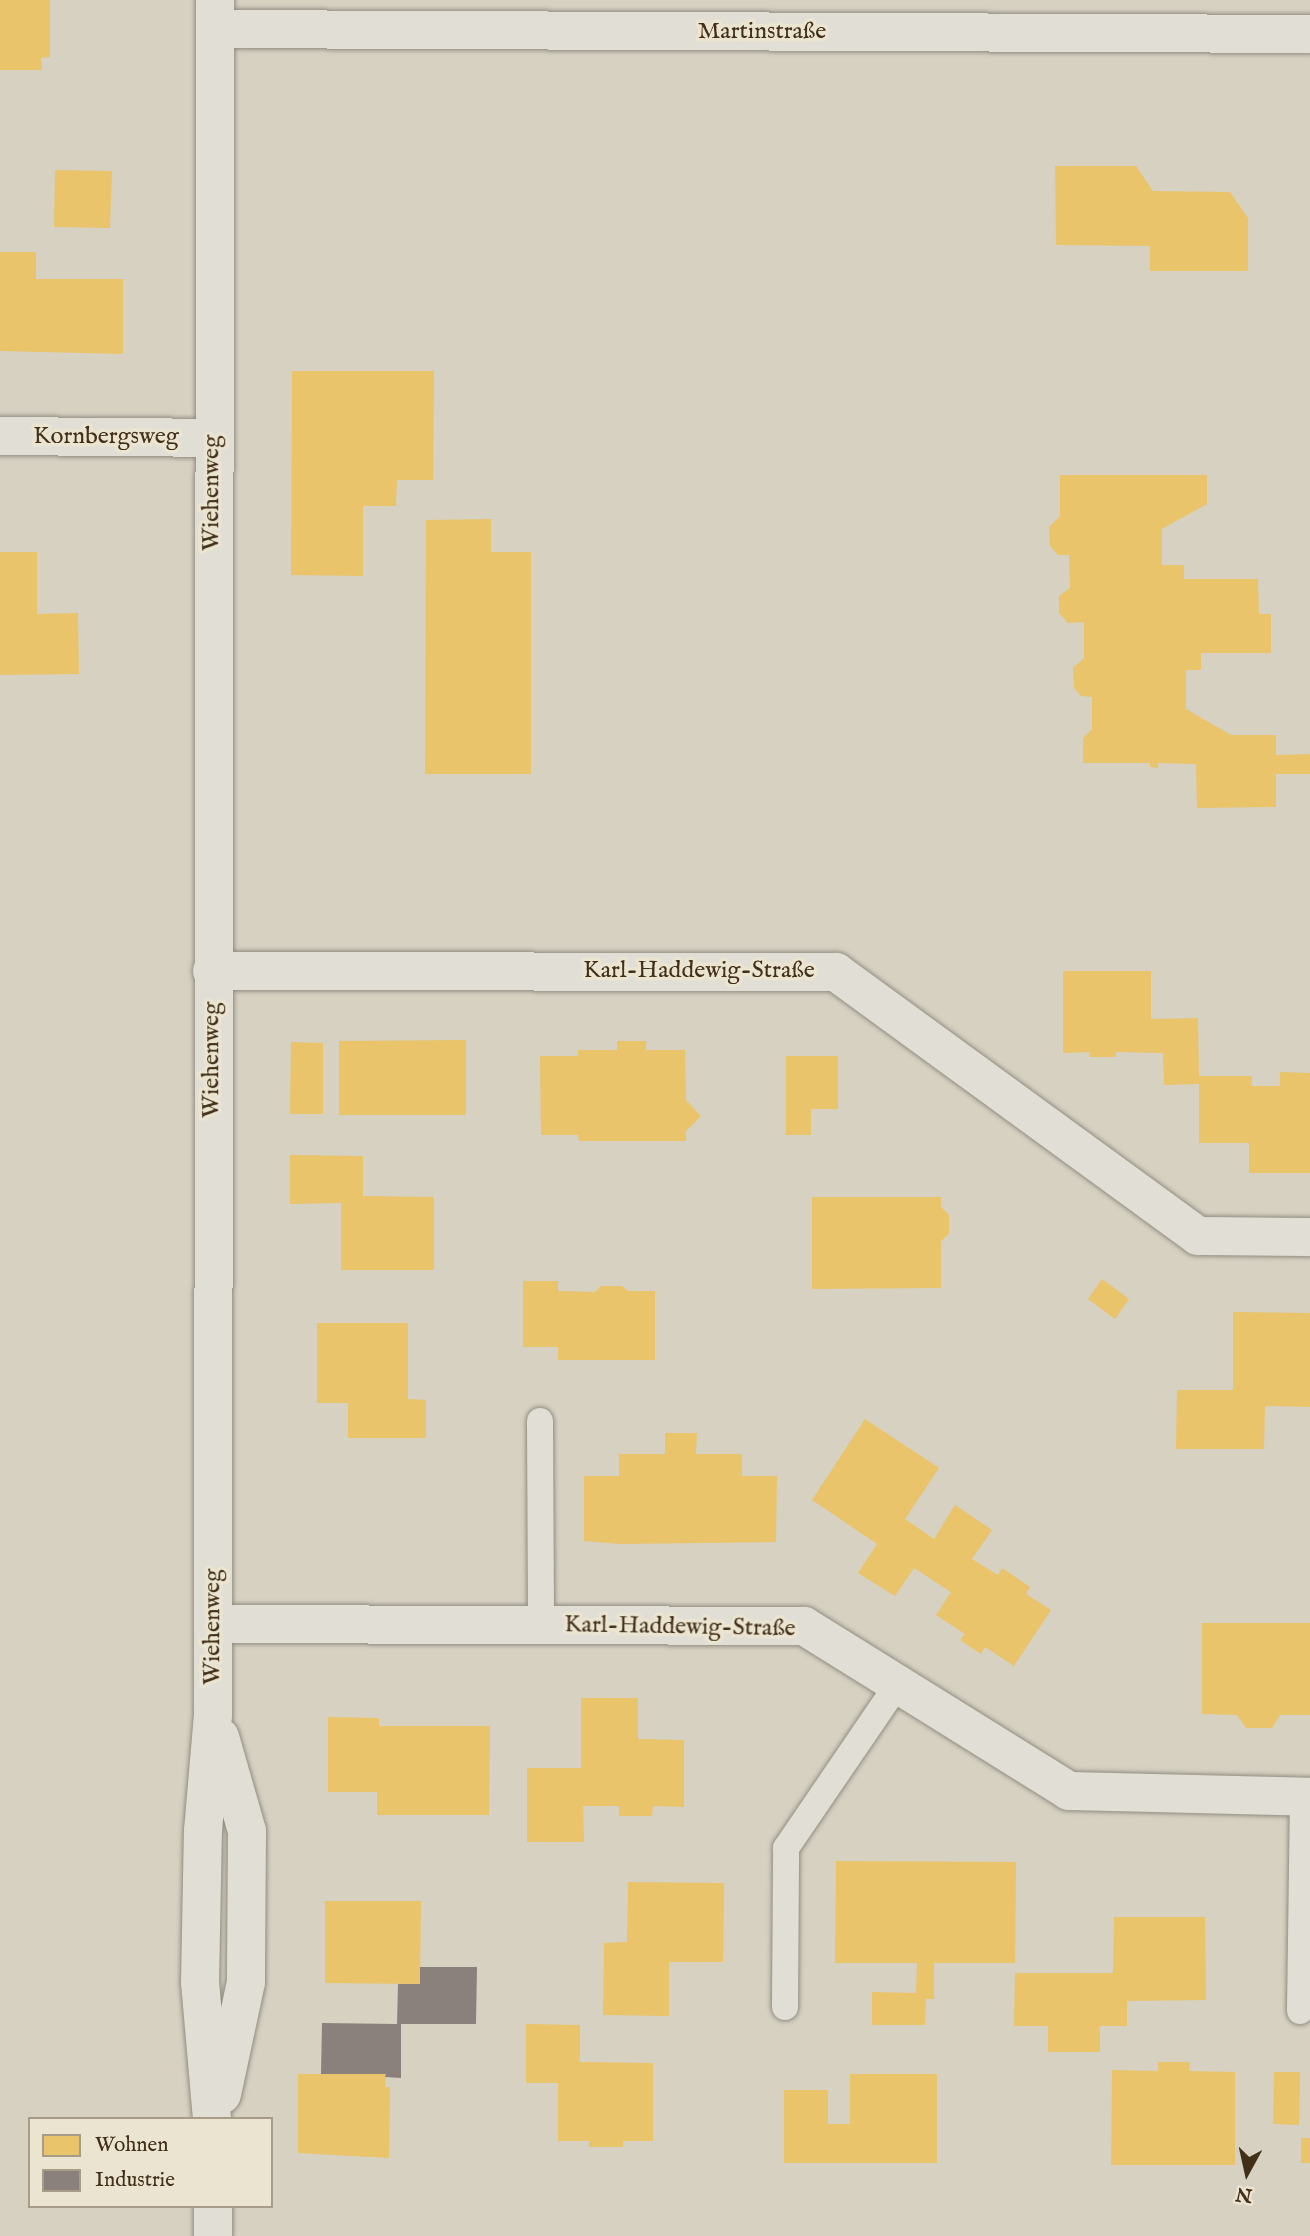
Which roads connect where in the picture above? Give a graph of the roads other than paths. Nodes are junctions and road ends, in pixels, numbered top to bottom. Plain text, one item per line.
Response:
1 (215, 14) edge
2 (1310, 34) edge
3 (0, 436) edge
4 (212, 438) junction
5 (212, 971) junction
6 (1310, 1237) edge
7 (540, 1421) dead end
8 (214, 1623) junction
9 (541, 1625) junction
10 (898, 1684) junction
11 (1306, 1797) edge
12 (785, 2007) dead end
13 (1300, 2011) dead end
14 (214, 2117) edge
15 (214, 2208) edge
16 (214, 2236) edge

1 - 2 street, Martinstraße
1 - 4 street, Wiehenweg
3 - 4 street, Kornbergsweg
4 - 5 street, Wiehenweg
5 - 6 street, Karl-Haddewig-Straße
5 - 8 street, Wiehenweg
7 - 9 lane
8 - 9 street, Karl-Haddewig-Straße
8 - 14 street, Wiehenweg
9 - 10 street, Karl-Haddewig-Straße
10 - 11 street, Karl-Haddewig-Straße
10 - 12 lane
11 - 13 lane
15 - 16 street

